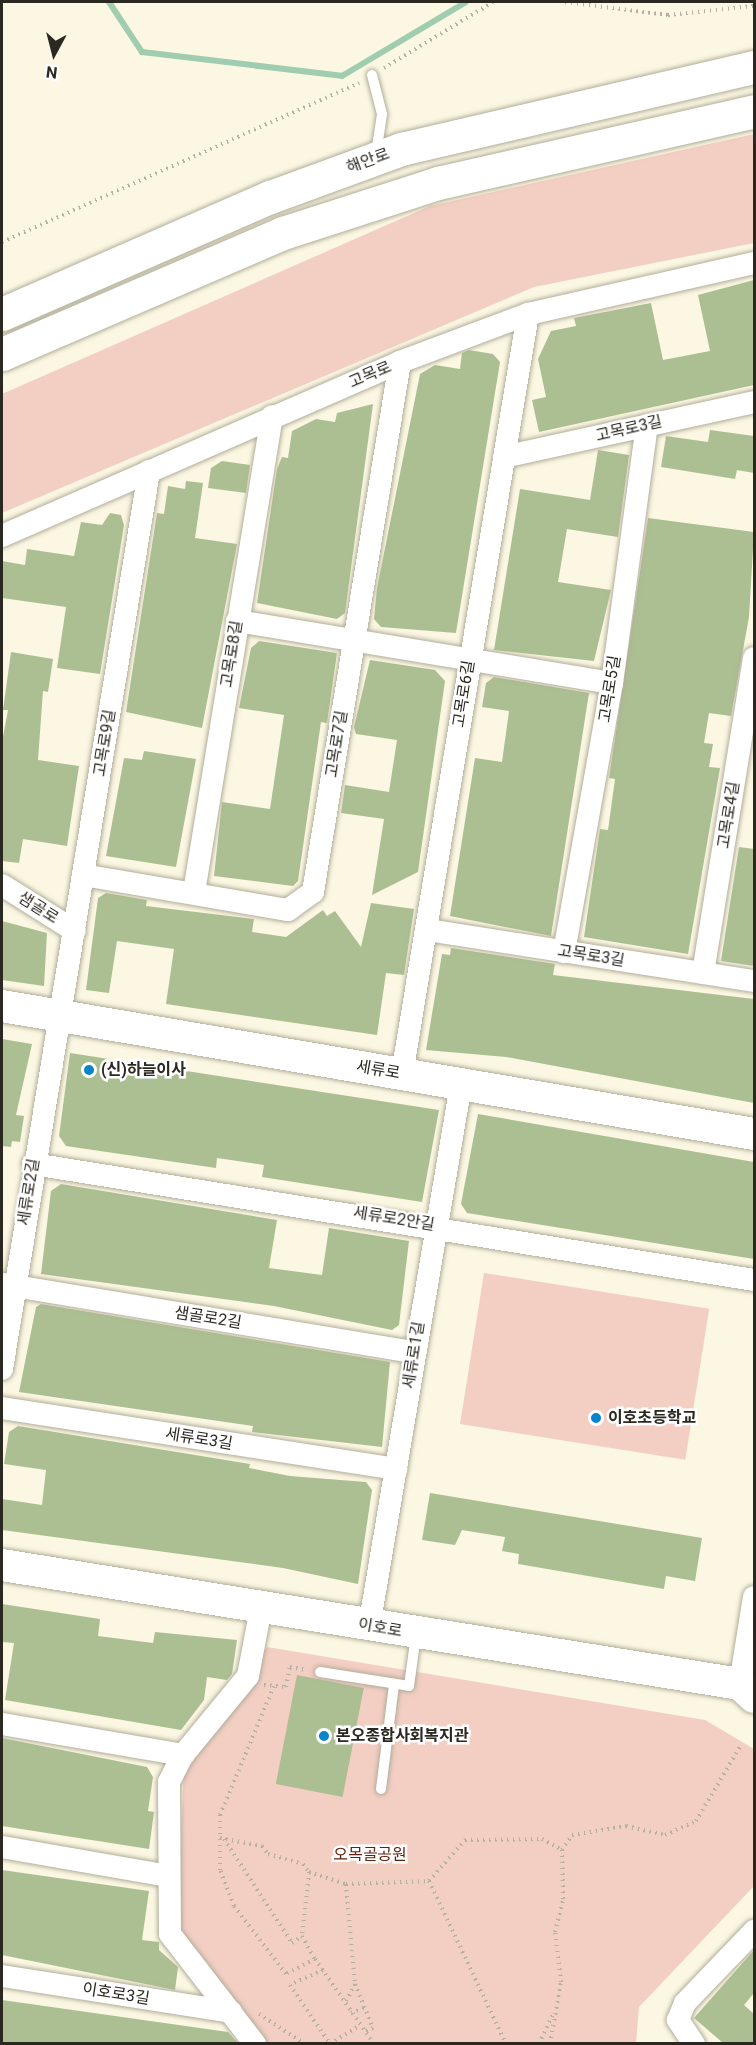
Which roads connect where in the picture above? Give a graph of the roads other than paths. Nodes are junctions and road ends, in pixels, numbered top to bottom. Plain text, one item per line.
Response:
1 (754, 68) edge
2 (372, 75) road end
3 (754, 111) edge
4 (375, 158) junction
5 (754, 263) edge
6 (2, 314) edge
7 (528, 314) junction
8 (2, 354) edge
9 (400, 362) junction
10 (754, 402) edge
11 (272, 416) junction
12 (647, 425) junction
13 (504, 457) junction
14 (149, 471) junction
15 (2, 536) edge
16 (237, 621) junction
17 (355, 639) junction
18 (470, 658) junction
19 (754, 658) edge
20 (612, 683) junction
21 (751, 706) edge
22 (83, 875) junction
23 (2, 885) edge
24 (194, 892) junction
25 (428, 930) junction
26 (75, 931) junction
27 (564, 952) junction
28 (703, 973) junction
29 (754, 981) edge
30 (2, 1006) edge
31 (60, 1016) junction
32 (402, 1074) junction
33 (461, 1084) junction
34 (754, 1134) edge
35 (33, 1164) junction
36 (436, 1225) junction
37 (754, 1280) edge
38 (8, 1285) edge
39 (414, 1352) junction
40 (2, 1369) edge
41 (2, 1408) edge
42 (396, 1470) junction
43 (2, 1565) edge
44 (754, 1597) edge
45 (261, 1608) junction
46 (369, 1627) junction
47 (416, 1634) junction
48 (320, 1672) road end
49 (394, 1684) junction
50 (747, 1691) edge
51 (2, 1724) edge
52 (183, 1755) junction
53 (381, 1789) dead end
54 (2, 1846) edge
55 (169, 1876) junction
56 (754, 1931) edge
57 (2, 1976) edge
58 (240, 2011) junction
59 (255, 2043) edge
60 (694, 2043) edge

1 - 4 main road, 해안로
2 - 4 lane
3 - 8 main road
4 - 6 main road, 해안로
5 - 7 street, 고목로
7 - 9 street, 고목로
7 - 13 street, 고목로6길
9 - 11 street, 고목로
9 - 17 street, 고목로7길
10 - 12 street, 고목로3길
11 - 14 street, 고목로
11 - 16 street, 고목로8길
12 - 13 street, 고목로3길
12 - 20 street, 고목로5길
13 - 18 street, 고목로6길
14 - 15 street, 고목로
14 - 22 street, 고목로9길
16 - 17 street
16 - 24 street, 고목로8길
17 - 18 street
17 - 24 street, 고목로7길
18 - 20 street
18 - 25 street, 고목로6길
19 - 21 street, 고목로4길
20 - 27 street, 고목로5길
21 - 28 street, 고목로4길
22 - 24 street, 고목로7길
22 - 26 street, 고목로9길
23 - 26 street, 샘골로
25 - 27 street, 고목로3길
25 - 32 street, 고목로6길
26 - 31 street, 고목로9길
27 - 28 street, 고목로3길
28 - 29 street, 고목로3길
30 - 31 street, 세류로
31 - 32 street, 세류로
31 - 35 street, 세류로2길
32 - 33 street, 세류로
33 - 34 street, 세류로
33 - 36 street, 세류로1길
35 - 36 street, 세류로2안길
35 - 38 street, 세류로2길
36 - 37 street, 세류로2안길
36 - 39 street, 세류로1길
38 - 39 street, 샘골로2길
38 - 40 street, 세류로2길
39 - 42 street, 세류로1길
41 - 42 street, 세류로3길
42 - 46 street, 세류로1길
43 - 45 street, 이호로
44 - 50 street
45 - 46 street, 이호로
45 - 52 street
46 - 47 street, 이호로
47 - 49 lane
47 - 50 street, 이호로
48 - 49 lane
49 - 53 lane
51 - 52 street
52 - 55 street
54 - 55 street
55 - 58 street
56 - 60 street
57 - 58 street, 이호로3길
58 - 59 street

